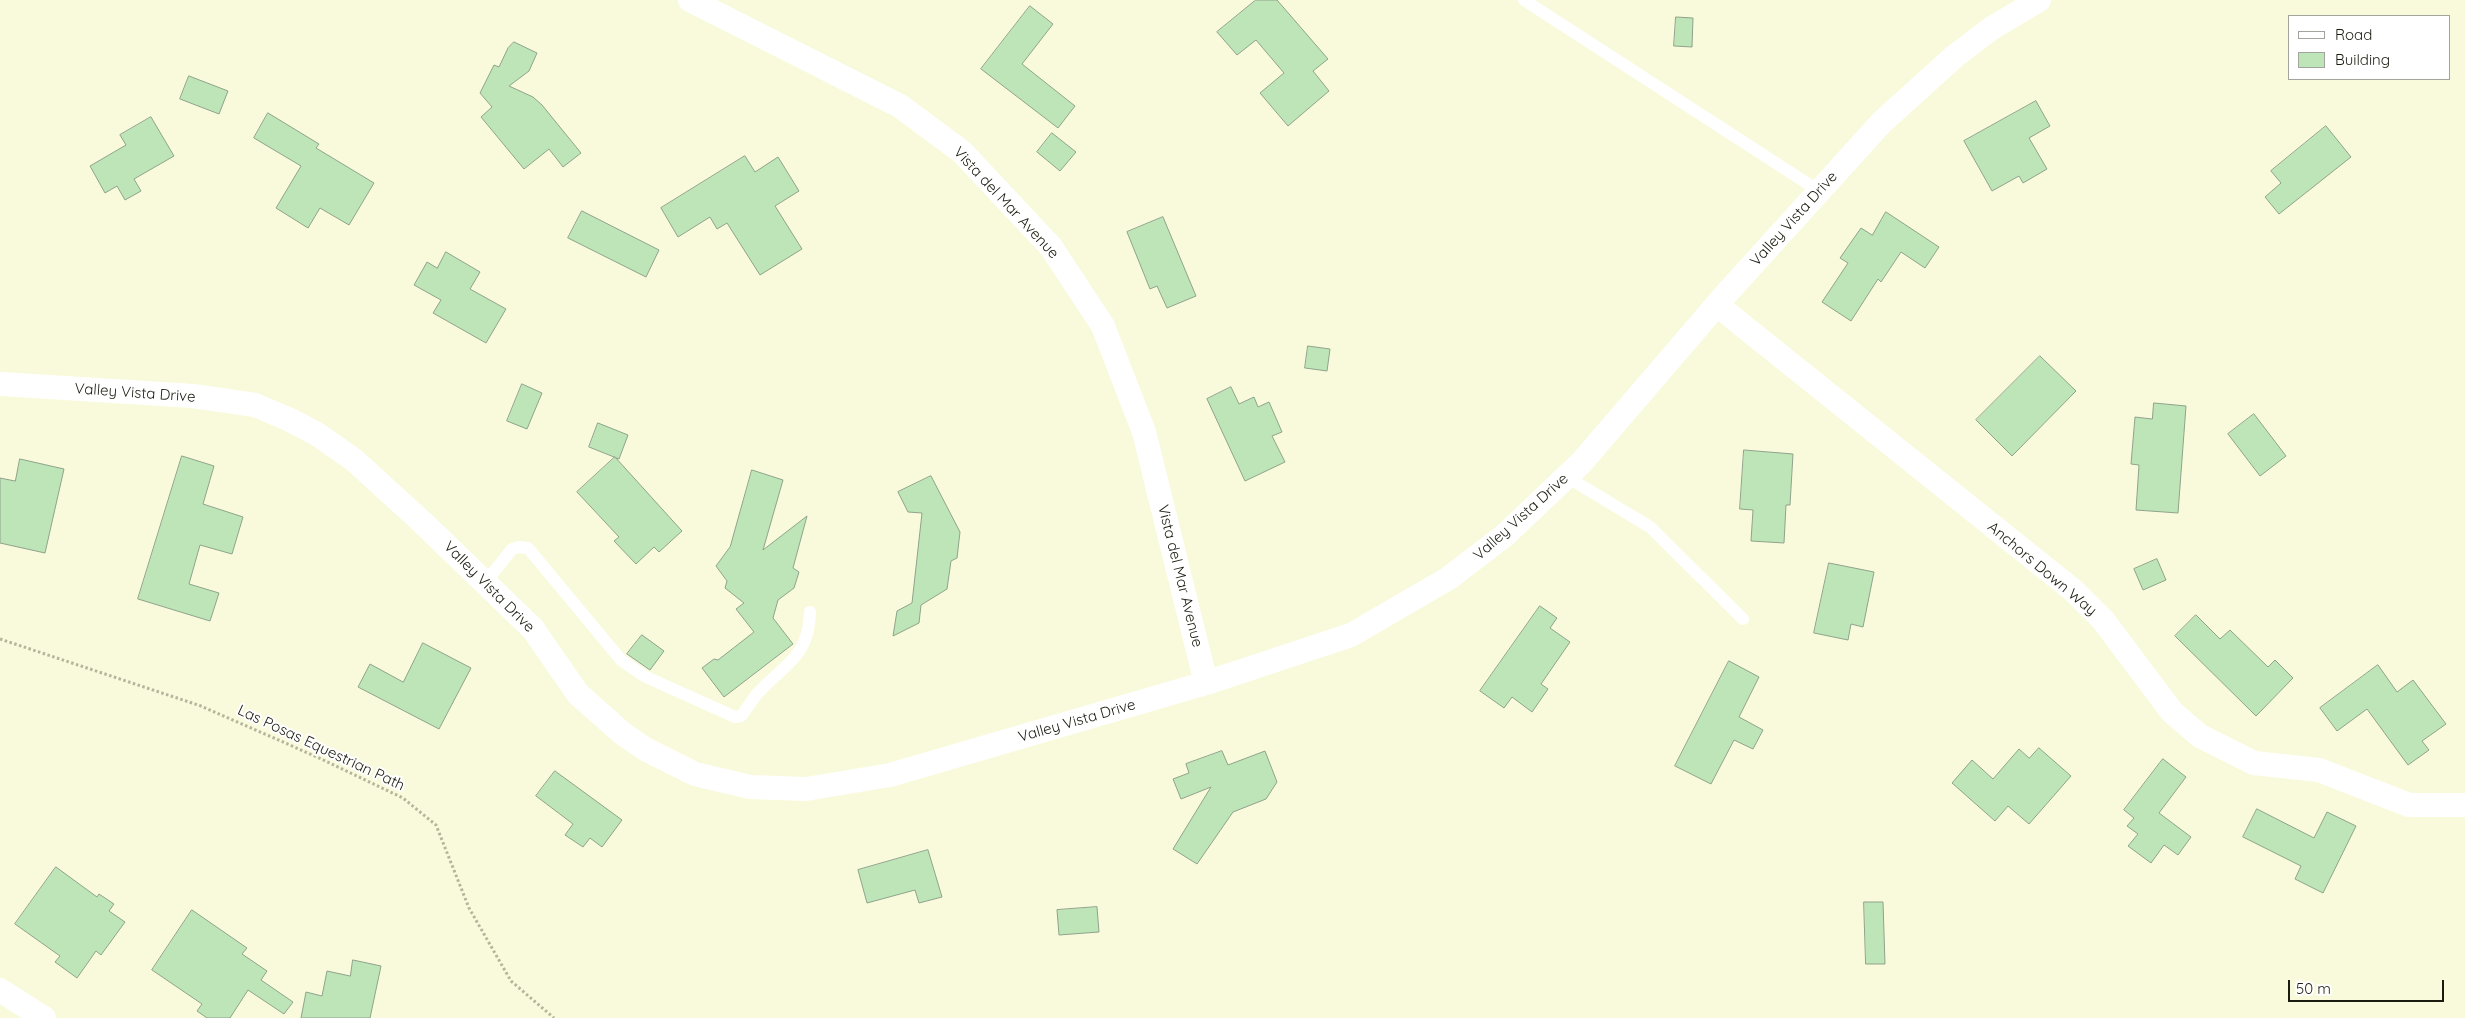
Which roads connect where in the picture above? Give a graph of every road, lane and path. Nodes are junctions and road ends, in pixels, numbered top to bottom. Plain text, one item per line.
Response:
1 (690, 0) edge
2 (1524, 0) edge
3 (2039, 0) edge
4 (1819, 191) junction
5 (1717, 305) junction
6 (0, 384) edge
7 (1567, 477) junction
8 (485, 583) junction
9 (810, 612) dead end
10 (1743, 619) dead end
11 (0, 639) edge
12 (1206, 683) junction
13 (2465, 806) edge
14 (0, 990) edge
15 (44, 1018) edge
16 (554, 1018) edge

1 - 12 street, Vista del Mar Avenue
2 - 4 lane
3 - 4 street, Valley Vista Drive
4 - 5 street, Valley Vista Drive
5 - 7 street, Valley Vista Drive
5 - 13 street, Anchors Down Way
6 - 8 street, Valley Vista Drive
7 - 10 lane
7 - 12 street, Valley Vista Drive
8 - 9 lane
8 - 12 street, Valley Vista Drive
11 - 16 path, Las Posas Equestrian Path
14 - 15 street

